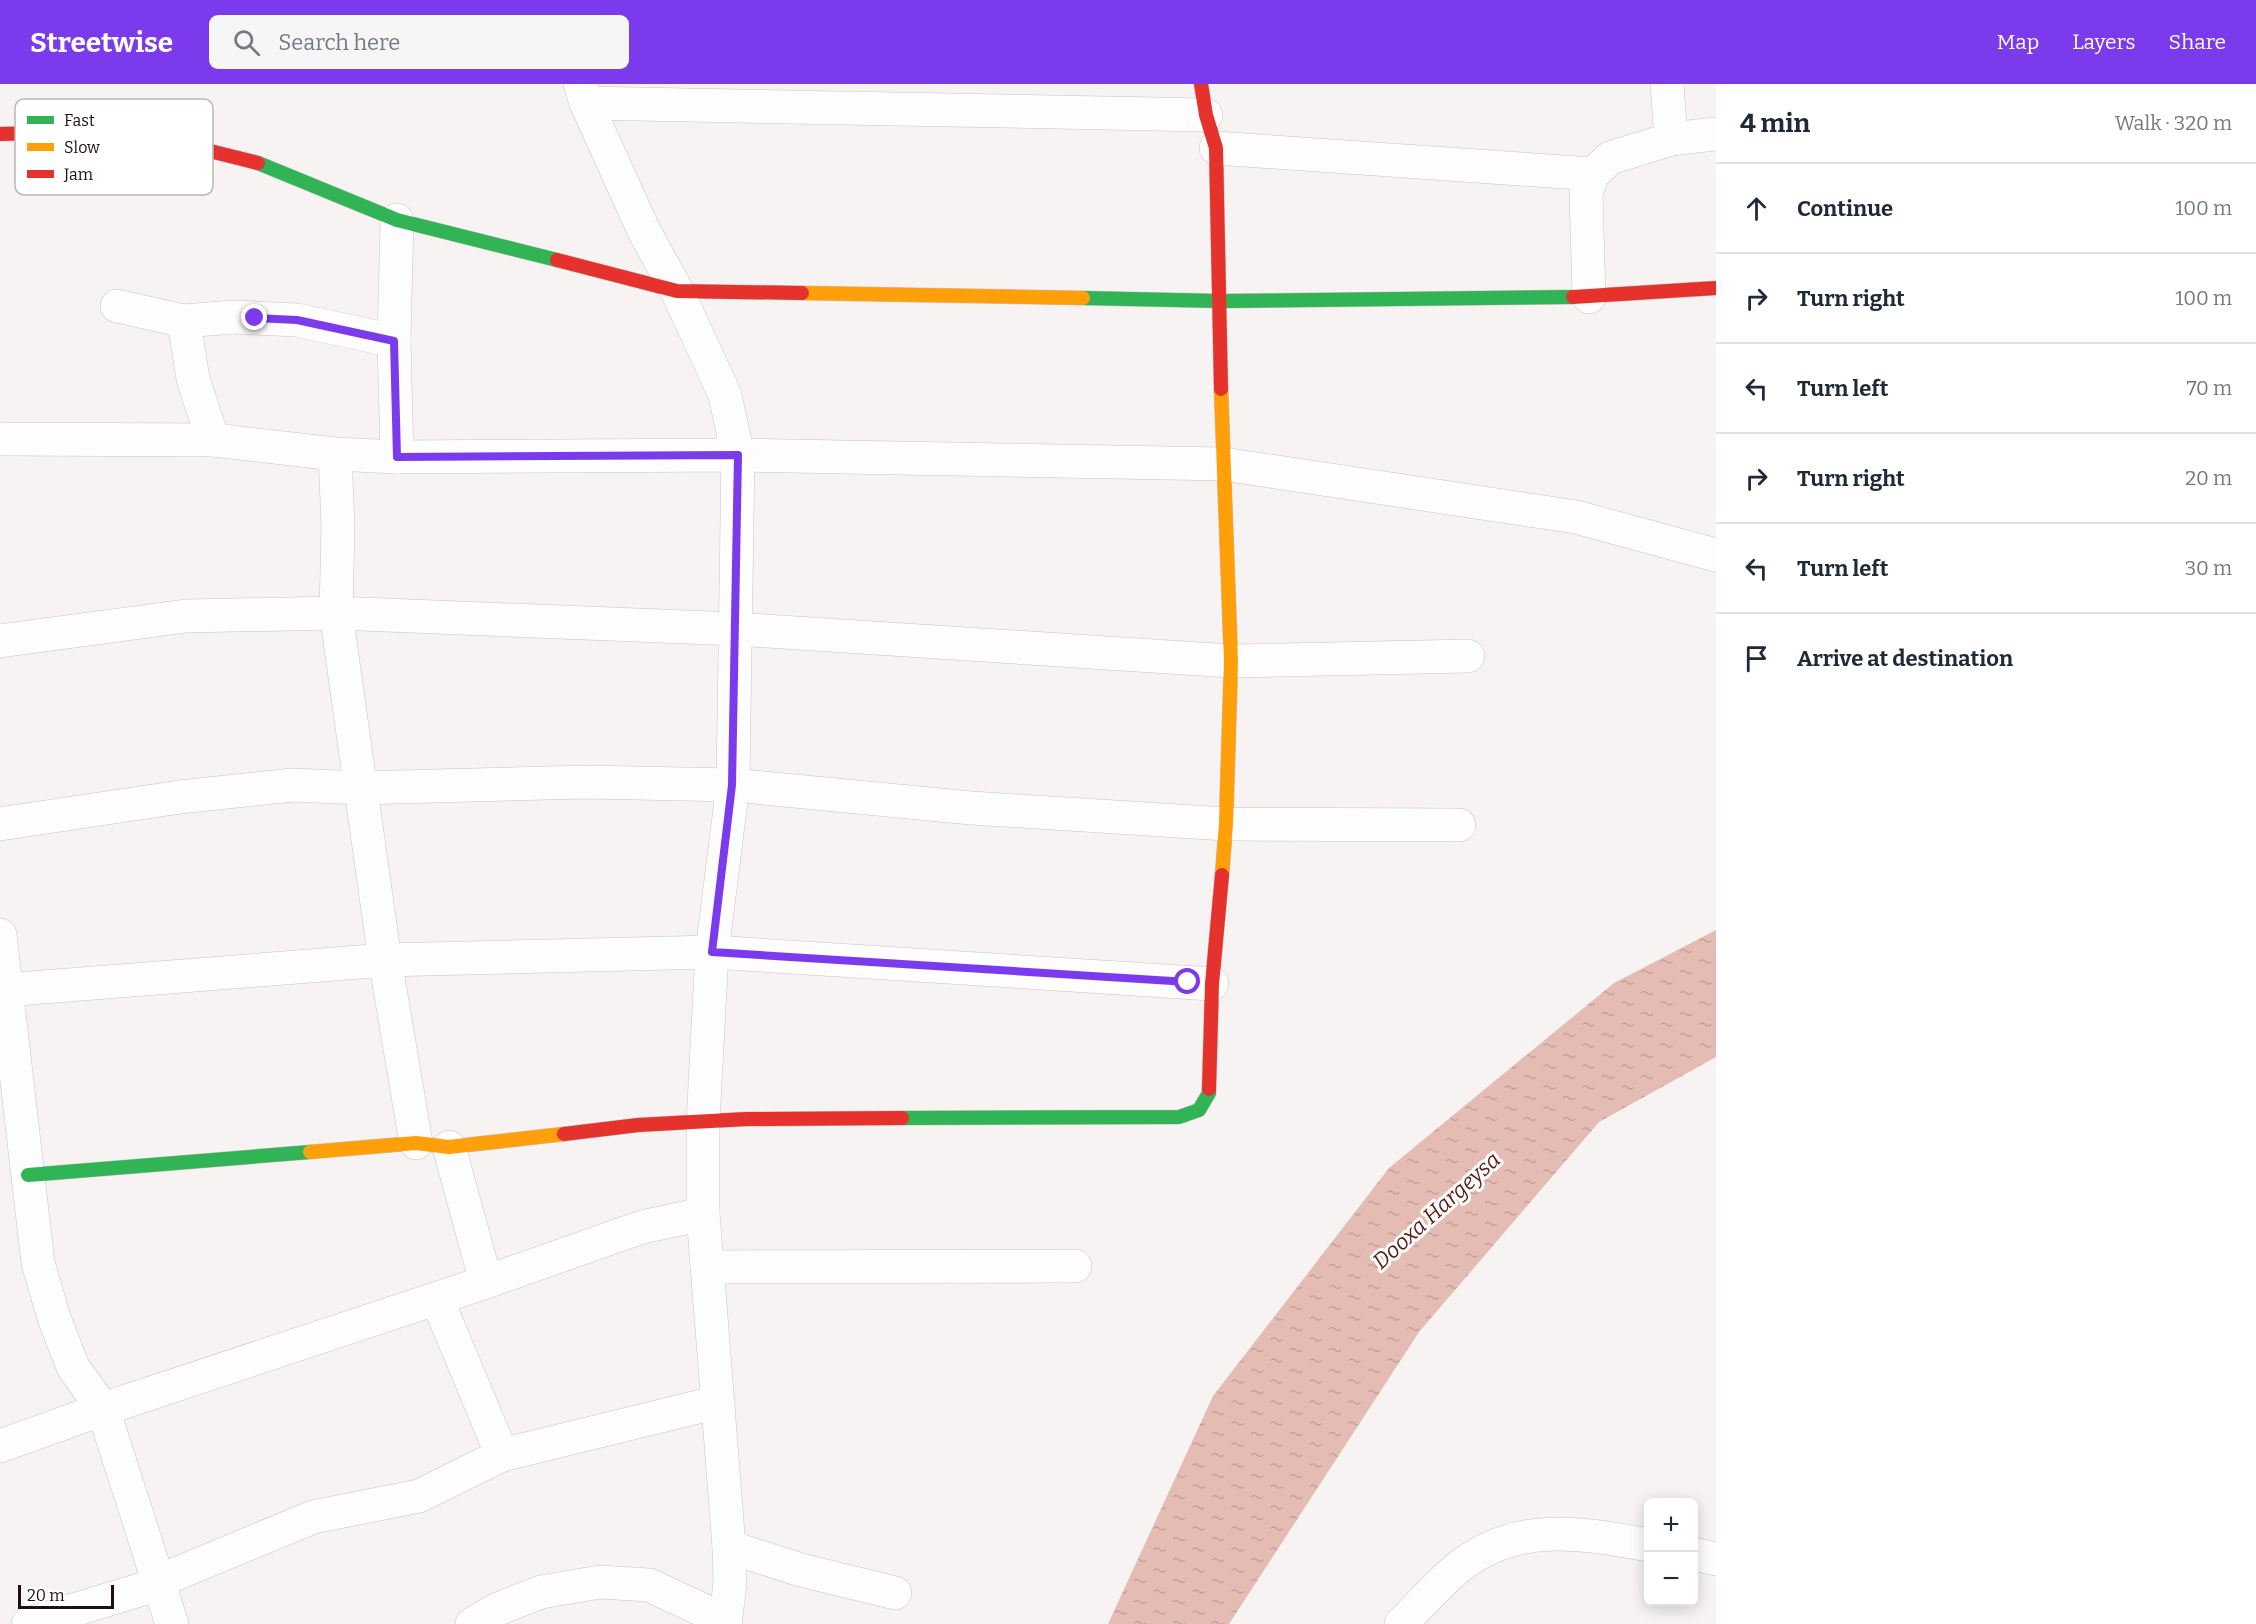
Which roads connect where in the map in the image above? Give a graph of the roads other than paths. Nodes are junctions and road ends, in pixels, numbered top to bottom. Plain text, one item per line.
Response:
1 (1667, 84) edge
2 (583, 93) edge
3 (1204, 100) edge
4 (0, 134) edge
5 (15, 134) edge
6 (1716, 134) edge
7 (1671, 139) junction
8 (1216, 148) junction
9 (213, 152) edge
10 (1593, 174) junction
11 (397, 220) junction
12 (1716, 288) edge
13 (677, 291) junction
14 (1589, 297) junction
15 (1220, 301) junction
16 (117, 306) dead end
17 (184, 321) junction
18 (394, 341) junction
19 (0, 439) edge
20 (213, 440) junction
21 (335, 454) junction
22 (738, 455) junction
23 (397, 457) junction
24 (1223, 464) junction
25 (1716, 555) edge
26 (336, 613) junction
27 (736, 629) junction
28 (0, 641) edge
29 (1468, 656) dead end
30 (1231, 661) junction
31 (732, 785) junction
32 (360, 788) junction
33 (0, 824) edge
34 (1226, 824) junction
35 (1459, 825) dead end
36 (0, 935) edge
37 (712, 952) junction
38 (385, 960) junction
39 (1212, 984) junction
40 (5, 990) junction
41 (703, 1122) junction
42 (416, 1143) junction
43 (449, 1147) junction
44 (28, 1175) junction
45 (703, 1214) junction
46 (1075, 1266) dead end
47 (707, 1267) junction
48 (486, 1282) junction
49 (436, 1299) junction
50 (718, 1401) junction
51 (103, 1409) junction
52 (0, 1446) edge
53 (502, 1455) junction
54 (1644, 1544) edge
55 (729, 1547) junction
56 (1698, 1555) edge
57 (1716, 1559) edge
58 (159, 1584) junction
59 (895, 1593) dead end
60 (725, 1622) edge
61 (28, 1624) edge
62 (172, 1624) edge
63 (472, 1624) edge
64 (1401, 1624) edge

1 - 7 street
2 - 3 street
2 - 13 street
3 - 8 street
4 - 5 street
6 - 7 street
7 - 10 street
8 - 10 street
8 - 15 street
9 - 11 street
10 - 14 street
11 - 13 street
11 - 18 street
12 - 14 street
13 - 15 street
13 - 22 street
14 - 15 street
15 - 24 street
16 - 17 street
17 - 18 street
17 - 20 street
18 - 23 street
19 - 20 street
20 - 21 street
21 - 23 street
21 - 26 street
22 - 23 street
22 - 24 street
22 - 27 street
24 - 25 street
24 - 30 street
26 - 27 street
26 - 28 street
26 - 32 street
27 - 30 street
27 - 31 street
29 - 30 street
30 - 34 street
31 - 32 street
31 - 34 street
31 - 37 street
32 - 33 street
32 - 38 street
34 - 35 street
34 - 39 street
36 - 40 street
37 - 38 street
37 - 39 street
37 - 41 street
38 - 40 street
38 - 42 street
39 - 41 street
40 - 44 street
41 - 43 street
41 - 45 street
42 - 43 street
42 - 44 street
43 - 48 street
44 - 51 street
45 - 47 street
45 - 48 street
46 - 47 street
47 - 50 street
48 - 49 street
49 - 51 street
49 - 53 street
50 - 53 street
50 - 55 street
51 - 52 street
51 - 58 street
53 - 58 street
54 - 64 street
55 - 59 street
55 - 60 street
56 - 57 street
58 - 61 street
58 - 62 street
60 - 63 street

